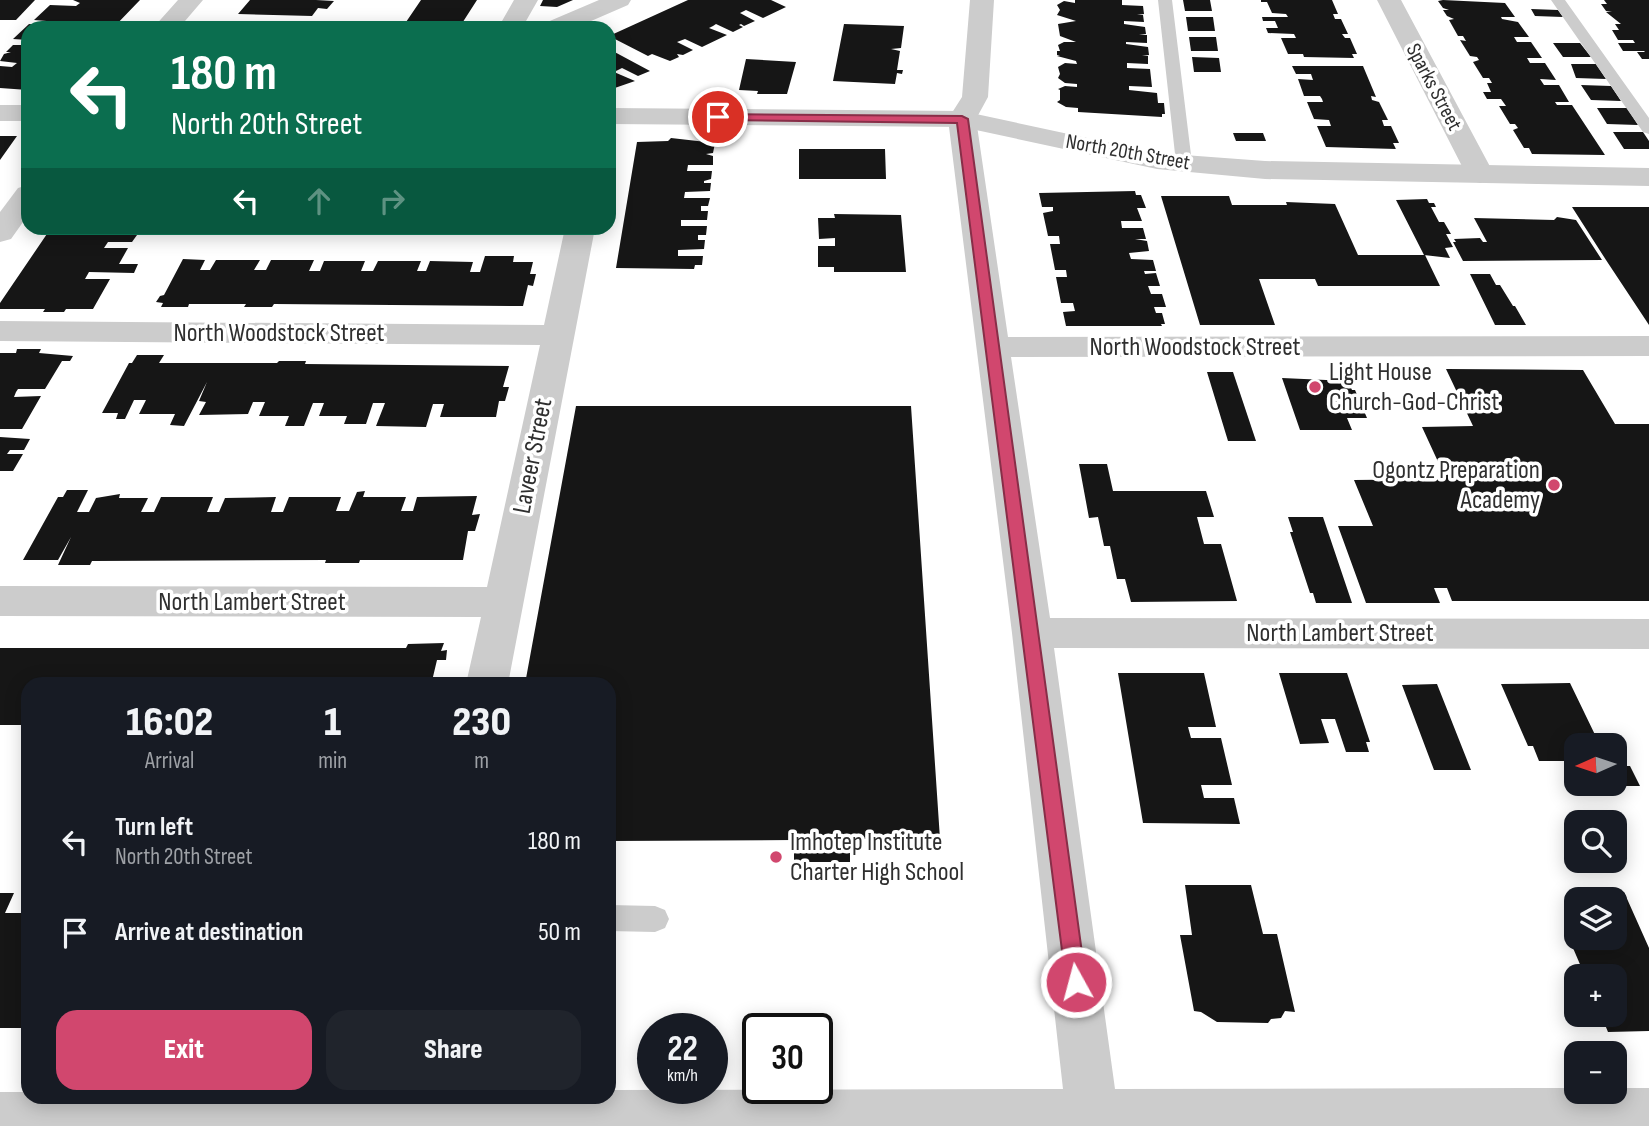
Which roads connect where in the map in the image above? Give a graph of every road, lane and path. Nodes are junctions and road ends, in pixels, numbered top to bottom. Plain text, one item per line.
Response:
1 (191, 0) edge
2 (526, 0) edge
3 (620, 0) edge
4 (982, 0) edge
5 (1165, 0) edge
6 (1389, 0) edge
7 (1558, 0) edge
8 (172, 21) edge
9 (514, 21) edge
10 (570, 21) edge
11 (0, 113) edge
12 (21, 113) edge
13 (616, 116) edge
14 (962, 119) junction
15 (1649, 129) edge
16 (1184, 163) junction
17 (1480, 174) junction
18 (1649, 177) edge
19 (21, 204) edge
20 (0, 233) edge
21 (579, 235) edge
22 (0, 331) edge
23 (558, 335) junction
24 (1649, 346) edge
25 (992, 347) junction
26 (0, 601) edge
27 (504, 603) junction
28 (1032, 633) junction
29 (1649, 634) edge
30 (488, 677) edge
31 (616, 918) edge
32 (655, 919) dead end
33 (401, 1113) edge
34 (1649, 1114) edge
35 (0, 1118) edge
36 (1093, 1121) edge

1 - 8 street
2 - 9 street
3 - 10 street
4 - 14 street
5 - 16 lane
6 - 17 street, Sparks Street
7 - 15 lane
11 - 12 street
13 - 14 street, North 20th Street
14 - 16 street, North 20th Street
14 - 25 street
16 - 17 street, North 20th Street
17 - 18 street, North 20th Street
19 - 20 street
21 - 23 street, Laveer Street
22 - 23 street, North Woodstock Street
23 - 27 street, Laveer Street
24 - 25 street, North Woodstock Street
25 - 28 street
26 - 27 street, North Lambert Street
27 - 30 street, Laveer Street
28 - 29 street, North Lambert Street
28 - 36 street
31 - 32 lane
33 - 35 street
33 - 36 street
34 - 36 street

